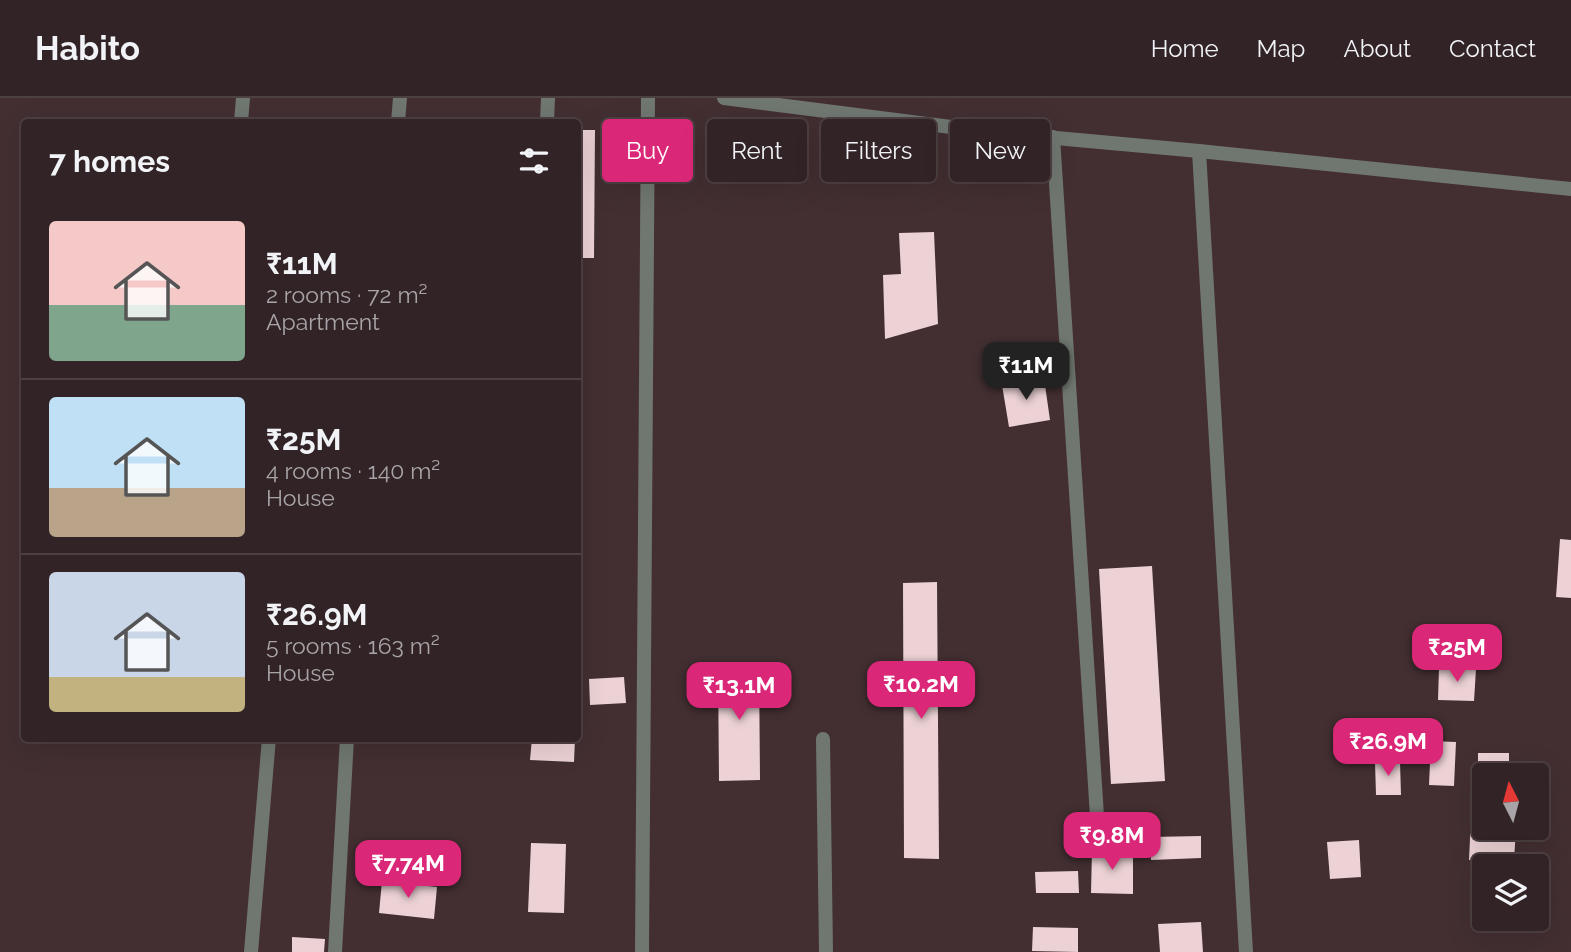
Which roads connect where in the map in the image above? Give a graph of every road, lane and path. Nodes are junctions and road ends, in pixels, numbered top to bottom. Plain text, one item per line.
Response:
1 (243, 98) edge
2 (400, 98) edge
3 (548, 98) edge
4 (648, 98) edge
5 (724, 98) edge
6 (242, 119) edge
7 (398, 119) edge
8 (547, 119) edge
9 (1053, 137) junction
10 (1199, 151) junction
11 (1571, 189) edge
12 (823, 739) dead end
13 (269, 742) edge
14 (348, 742) edge
15 (1097, 816) dead end
16 (251, 952) edge
17 (335, 952) edge
18 (642, 952) edge
19 (826, 952) edge
20 (1247, 952) edge

1 - 6 street
2 - 7 street
3 - 8 street
4 - 18 street
5 - 9 street
9 - 10 street
9 - 15 street
10 - 11 street
10 - 20 street
12 - 19 street
13 - 16 street
14 - 17 street

